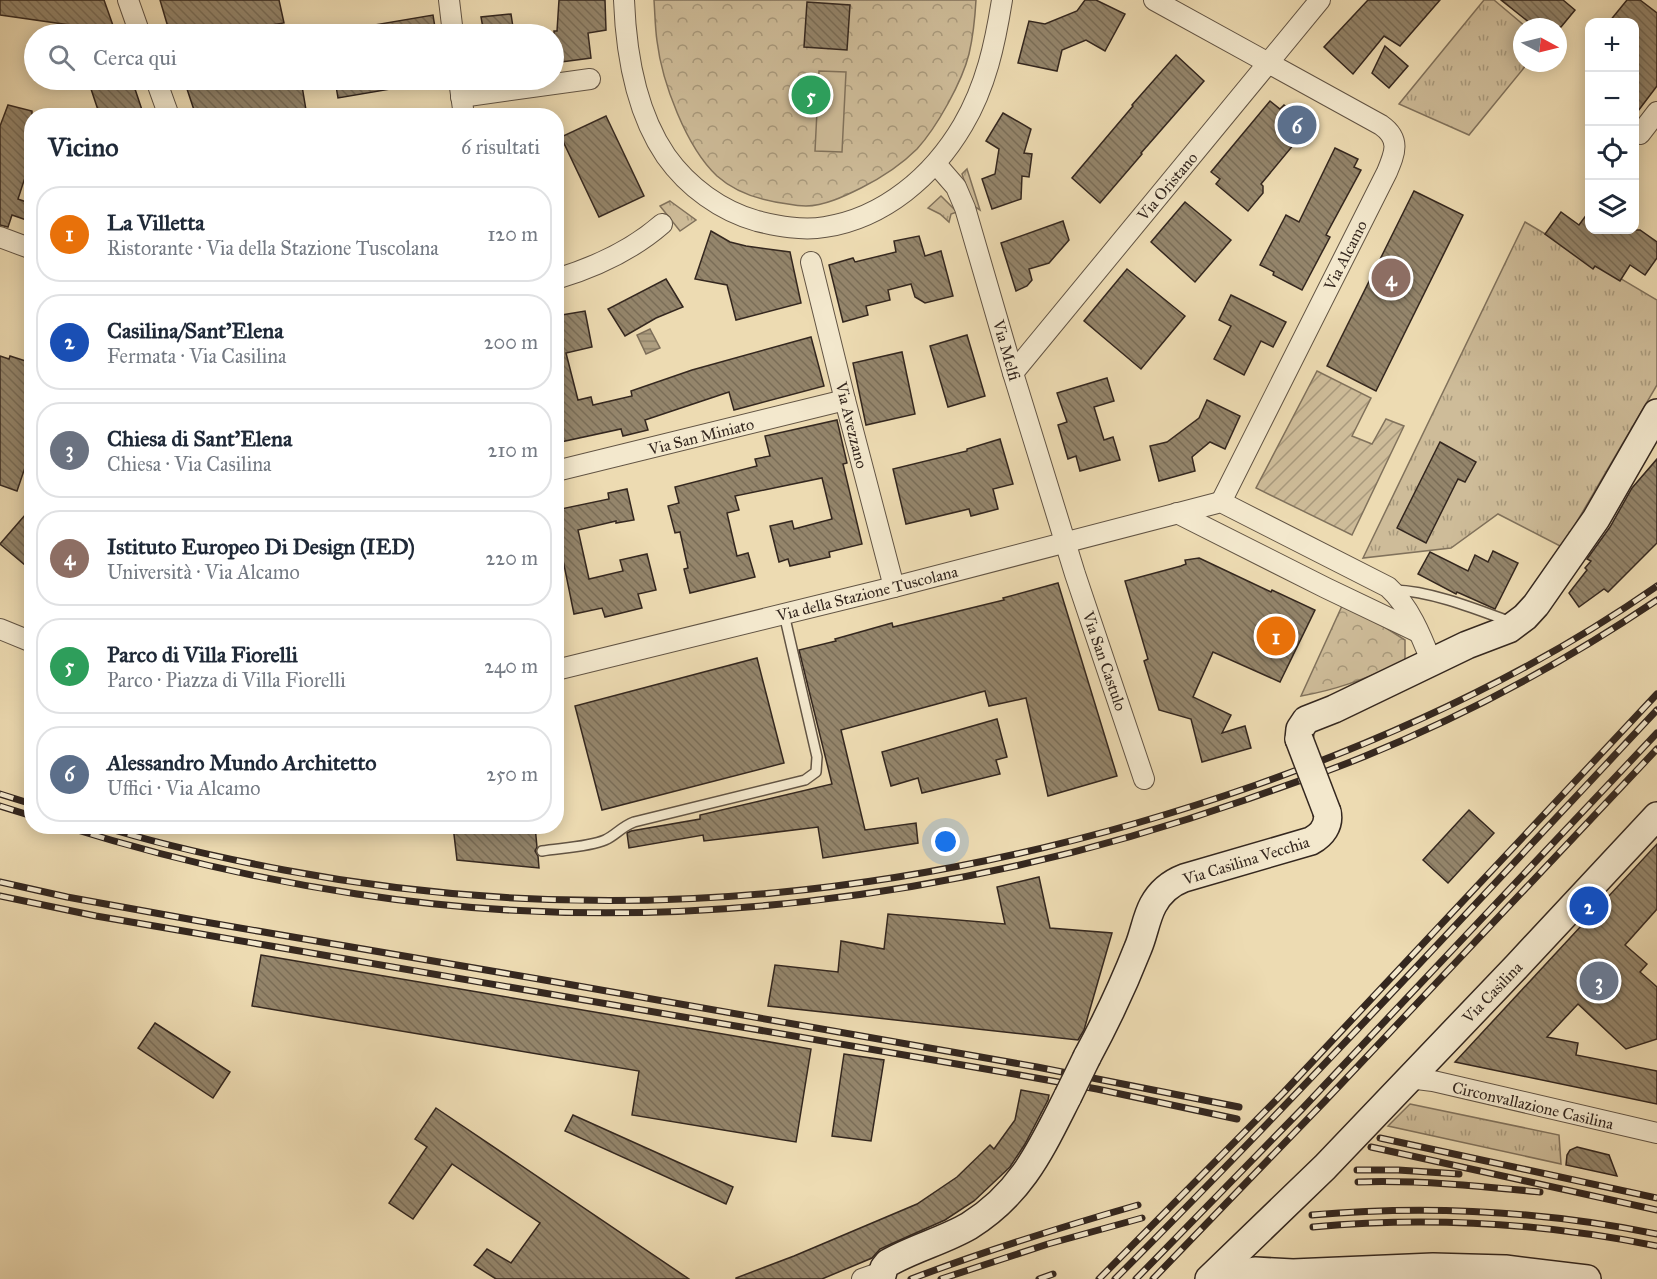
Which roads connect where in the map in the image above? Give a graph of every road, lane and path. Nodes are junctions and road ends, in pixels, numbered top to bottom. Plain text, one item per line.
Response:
1 (128, 0) edge
2 (449, 0) edge
3 (624, 0) edge
4 (1002, 0) edge
5 (1154, 0) edge
6 (1320, 0) edge
7 (136, 24) edge
8 (452, 24) edge
9 (1267, 63) junction
10 (590, 79) dead end
11 (564, 83) edge
12 (160, 90) edge
13 (511, 90) edge
14 (461, 97) edge
15 (166, 108) edge
16 (1657, 112) edge
17 (1640, 134) dead end
18 (936, 164) junction
19 (662, 224) dead end
20 (0, 237) edge
21 (24, 246) edge
22 (811, 262) dead end
23 (564, 277) edge
24 (1013, 373) junction
25 (845, 400) junction
26 (1657, 413) edge
27 (564, 469) edge
28 (1221, 502) junction
29 (1177, 513) junction
30 (1066, 543) junction
31 (894, 587) junction
32 (1392, 590) junction
33 (784, 614) junction
34 (1517, 624) junction
35 (0, 629) edge
36 (1419, 632) junction
37 (24, 639) edge
38 (1431, 662) junction
39 (564, 668) edge
40 (1144, 779) dead end
41 (1656, 818) edge
42 (542, 851) dead end
43 (1409, 1078) junction
44 (1657, 1133) edge
45 (1325, 1167) junction
46 (1266, 1270) junction
47 (877, 1276) edge
48 (1209, 1279) edge
49 (1232, 1279) edge
50 (1587, 1279) edge

1 - 7 street
2 - 8 street
3 - 18 street
4 - 18 street
5 - 9 street
6 - 9 street, Via Oristano
9 - 24 street, Via Oristano
9 - 28 street, Via Alcamo
10 - 11 street
12 - 15 street
13 - 14 street
16 - 17 street
18 - 24 street, Via Melfi
19 - 23 street
20 - 21 street
22 - 25 street, Via Avezzano
24 - 30 street, Via Melfi
25 - 27 street, Via San Miniato
25 - 31 street, Via Avezzano
26 - 34 street, Via Casilina Vecchia
28 - 29 street, Via della Stazione Tuscolana
28 - 32 street
29 - 30 street, Via della Stazione Tuscolana
29 - 36 street
30 - 31 street, Via della Stazione Tuscolana
30 - 40 street, Via San Castulo
31 - 33 street, Via della Stazione Tuscolana
32 - 34 lane
32 - 36 street
33 - 39 street, Via della Stazione Tuscolana
33 - 42 lane
34 - 38 street, Via Casilina Vecchia
35 - 37 street
36 - 38 street
38 - 47 street, Via Casilina Vecchia, bridge
41 - 43 street, Via Casilina
43 - 44 street, Circonvallazione Casilina
43 - 45 street, Via Casilina
45 - 46 street, Via Casilina
45 - 48 street, Via Casilina
46 - 49 street
46 - 50 street

